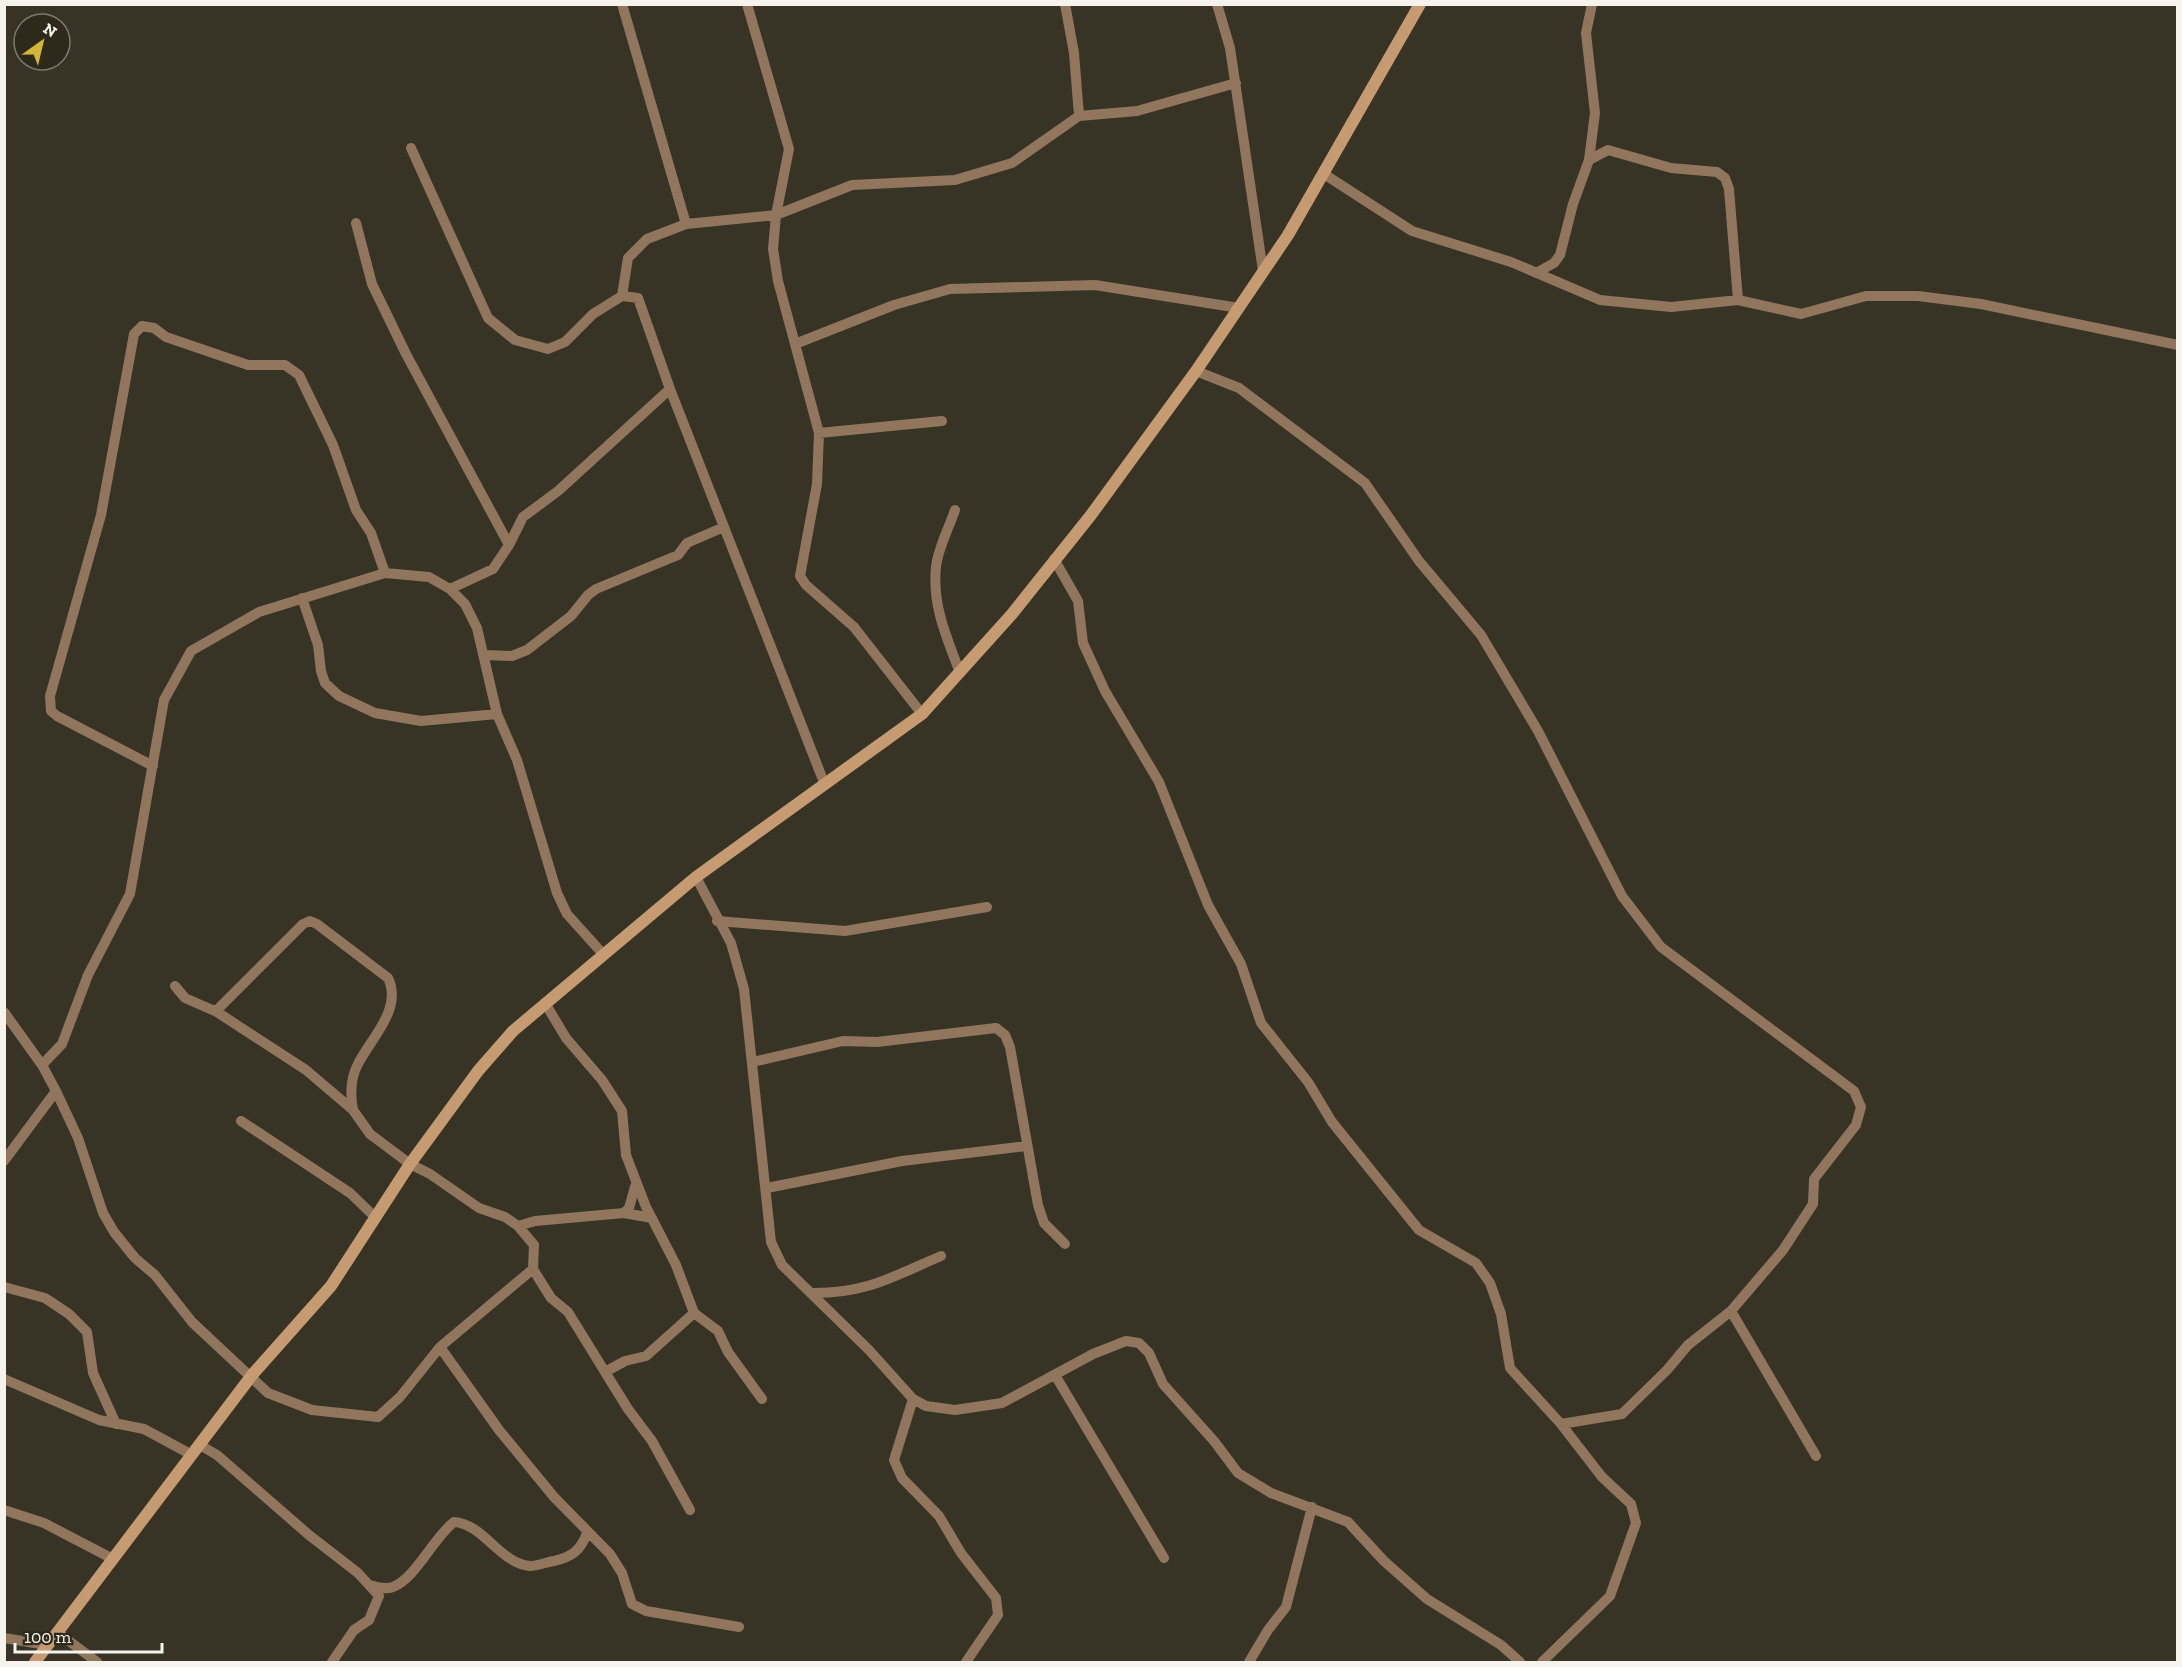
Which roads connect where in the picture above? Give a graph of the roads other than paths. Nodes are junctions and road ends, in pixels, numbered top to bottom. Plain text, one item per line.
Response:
1 (622, 4) edge
2 (1065, 4) edge
3 (1217, 4) edge
4 (1420, 4) edge
5 (1592, 4) edge
6 (747, 5) edge
7 (1236, 83) junction
8 (1079, 116) junction
9 (411, 148) dead end
10 (1589, 160) junction
11 (1324, 174) junction
12 (776, 215) junction
13 (356, 223) dead end
14 (686, 224) junction
15 (1263, 271) junction
16 (1536, 273) junction
17 (622, 296) junction
18 (1738, 300) junction
19 (1239, 308) junction
20 (795, 344) junction
21 (2178, 345) edge
22 (1196, 371) junction
23 (670, 389) junction
24 (942, 421) dead end
25 (819, 433) junction
26 (955, 510) dead end
27 (724, 527) junction
28 (509, 545) junction
29 (1054, 559) junction
30 (385, 573) junction
31 (450, 589) junction
32 (302, 598) junction
33 (485, 655) junction
34 (959, 670) junction
35 (497, 714) junction
36 (922, 714) junction
37 (153, 766) junction
38 (825, 785) junction
39 (696, 877) junction
40 (987, 907) dead end
41 (717, 921) junction
42 (603, 954) junction
43 (175, 986) dead end
44 (545, 1003) junction
45 (216, 1011) junction
46 (4, 1012) edge
47 (753, 1062) junction
48 (42, 1065) junction
49 (56, 1091) junction
50 (353, 1110) junction
51 (241, 1121) dead end
52 (1027, 1146) junction
53 (4, 1161) edge
54 (410, 1164) junction
55 (636, 1183) junction
56 (767, 1188) junction
57 (624, 1213) junction
58 (375, 1216) junction
59 (652, 1218) junction
60 (518, 1226) junction
61 (1065, 1244) dead end
62 (940, 1256) dead end
63 (533, 1269) junction
64 (4, 1287) edge
65 (811, 1293) junction
66 (1731, 1311) junction
67 (694, 1313) junction
68 (440, 1347) junction
69 (605, 1372) junction
70 (1055, 1375) junction
71 (252, 1376) junction
72 (4, 1379) edge
73 (913, 1399) junction
74 (762, 1400) dead end
75 (116, 1424) junction
76 (1562, 1424) junction
77 (196, 1450) junction
78 (1816, 1456) dead end
79 (1312, 1507) junction
80 (4, 1510) edge
81 (690, 1510) dead end
82 (587, 1533) junction
83 (1164, 1558) dead end
84 (113, 1559) junction
85 (369, 1585) junction
86 (739, 1627) dead end
87 (57, 1632) junction
88 (4, 1638) edge
89 (47, 1645) junction
90 (35, 1662) edge
91 (97, 1662) edge
92 (332, 1662) edge
93 (966, 1662) edge
94 (1249, 1662) edge
95 (1520, 1662) edge
96 (1542, 1662) edge

1 - 14 street
2 - 8 street
3 - 7 street
4 - 11 street
5 - 10 street
6 - 12 street
7 - 8 street
7 - 15 street
8 - 12 street
9 - 17 street
10 - 16 street
10 - 18 street
11 - 15 street
11 - 16 street
12 - 14 street
12 - 20 street
13 - 28 street
14 - 17 street
15 - 19 street
16 - 18 street
17 - 23 street
18 - 21 street
19 - 20 street
19 - 22 street
20 - 25 street
22 - 29 street
22 - 66 street
23 - 27 street
23 - 28 street
24 - 25 street
25 - 36 street
26 - 34 street
27 - 33 street
27 - 38 street
28 - 31 street
29 - 34 street
29 - 76 street
30 - 31 street
30 - 32 street
30 - 37 street
31 - 33 street
32 - 35 street
32 - 37 street
33 - 35 street
34 - 36 street
35 - 42 street
36 - 38 street
37 - 48 street
38 - 39 street
39 - 41 street
39 - 42 street
40 - 41 street
41 - 47 street
42 - 44 street
43 - 45 street
44 - 54 street
44 - 55 street
45 - 50 street
45 - 50 street
46 - 48 street
47 - 52 street
47 - 56 street
48 - 49 street
49 - 53 street
49 - 71 street
50 - 54 street
51 - 58 street
52 - 56 street
52 - 61 street
54 - 58 street
54 - 60 street
55 - 57 street
55 - 59 street
56 - 65 street
57 - 59 street
57 - 60 street
58 - 71 street
59 - 67 street
60 - 63 street
62 - 65 street
63 - 68 street
63 - 69 street
64 - 75 street
65 - 73 street
66 - 76 street
66 - 78 street
67 - 69 street
67 - 74 street
68 - 71 street
68 - 82 street
69 - 81 street
70 - 73 street
70 - 79 street
70 - 83 street
71 - 77 street
72 - 75 street
73 - 93 street
75 - 77 street
76 - 96 street
77 - 84 street
77 - 85 street
79 - 94 street
79 - 95 street
80 - 84 street
82 - 85 street
82 - 86 street
84 - 87 street
85 - 92 street
87 - 89 street
87 - 91 street
88 - 89 street
89 - 90 street

